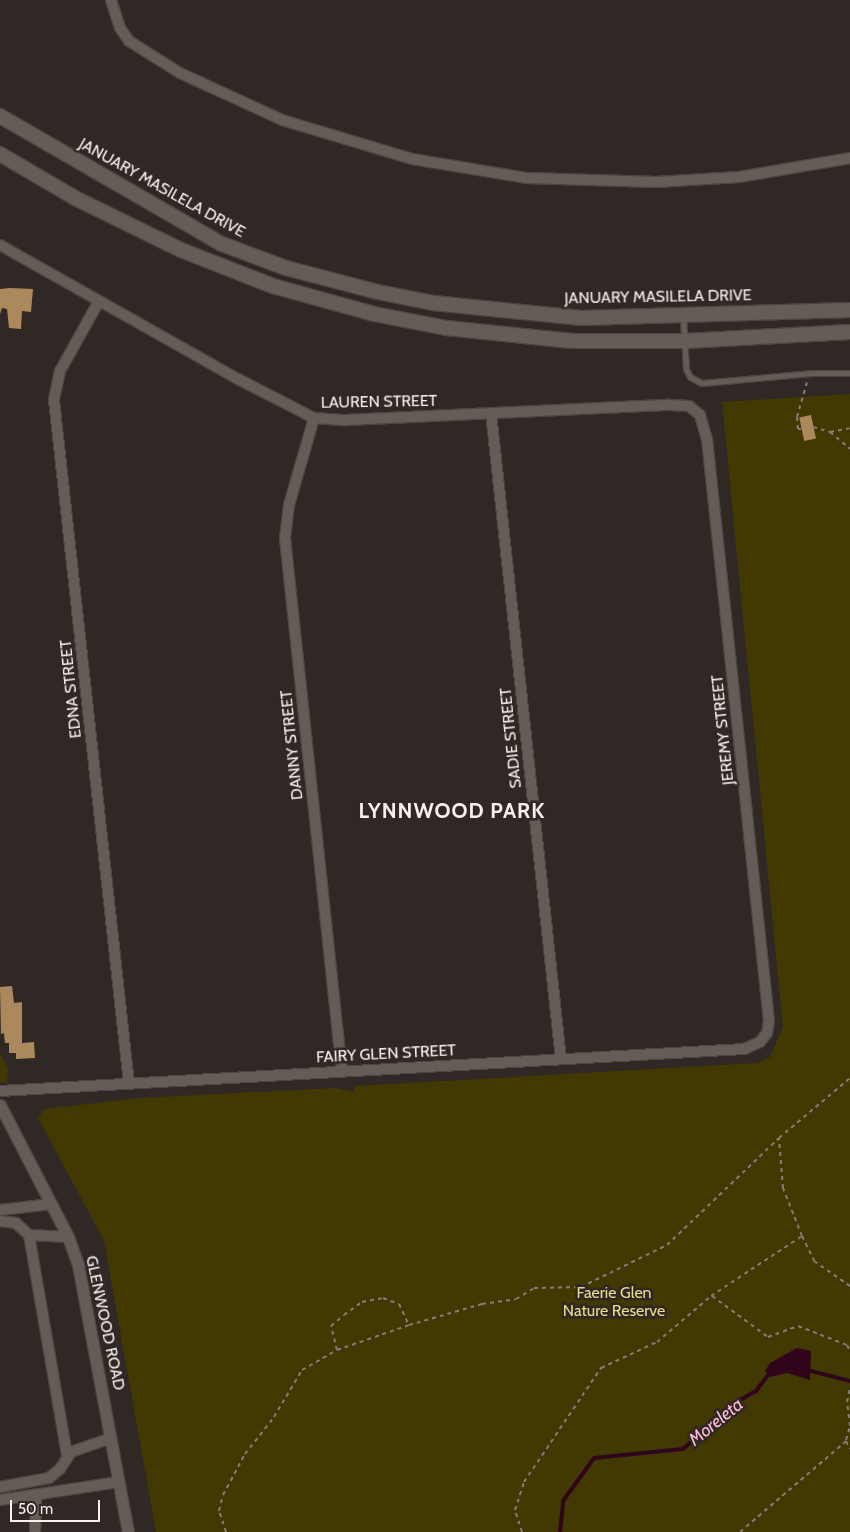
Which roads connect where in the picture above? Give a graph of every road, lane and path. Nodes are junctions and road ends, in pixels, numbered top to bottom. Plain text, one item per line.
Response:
1 (111, 0) edge
2 (0, 116) edge
3 (3, 157) edge
4 (850, 158) edge
5 (0, 245) edge
6 (99, 302) junction
7 (850, 310) edge
8 (683, 317) junction
9 (850, 332) edge
10 (685, 341) junction
11 (812, 373) junction
12 (850, 373) edge
13 (491, 413) junction
14 (314, 418) junction
15 (704, 424) joint
16 (813, 427) dead end
17 (850, 428) edge
18 (801, 429) dead end
19 (830, 432) junction
20 (850, 449) edge
21 (767, 1033) joint
22 (561, 1059) junction
23 (342, 1072) junction
24 (850, 1078) edge
25 (129, 1084) junction
26 (0, 1091) edge
27 (0, 1105) edge
28 (780, 1138) junction
29 (52, 1204) junction
30 (0, 1210) edge
31 (0, 1222) edge
32 (29, 1235) junction
33 (802, 1236) junction
34 (68, 1237) junction
35 (850, 1286) edge
36 (711, 1296) junction
37 (409, 1325) junction
38 (848, 1345) edge
39 (337, 1350) junction
40 (850, 1351) edge
41 (850, 1388) edge
42 (111, 1438) junction
43 (846, 1441) junction
44 (850, 1449) edge
45 (67, 1456) junction
46 (119, 1482) junction
47 (0, 1487) edge
48 (36, 1495) junction
49 (0, 1500) edge
50 (35, 1532) edge
51 (128, 1532) edge
52 (226, 1532) edge
53 (522, 1532) edge
54 (740, 1532) edge

1 - 4 street
2 - 8 main road, JANUARY MASILELA DRIVE
3 - 10 main road
5 - 6 street, LAUREN STREET
6 - 14 street, LAUREN STREET
6 - 25 street, EDNA STREET
7 - 8 main road, JANUARY MASILELA DRIVE
8 - 10 lane
9 - 10 main road
10 - 11 lane
11 - 12 lane
11 - 18 path
13 - 14 street, LAUREN STREET
13 - 15 street, LAUREN STREET
13 - 22 street, SADIE STREET
14 - 23 street, DANNY STREET
15 - 21 street, JEREMY STREET
16 - 19 path
17 - 19 path
19 - 20 path
21 - 22 street, FAIRY GLEN STREET
22 - 23 street, FAIRY GLEN STREET
23 - 25 street, FAIRY GLEN STREET
24 - 28 path
25 - 26 street, FAIRY GLEN STREET
27 - 29 street, GLENWOOD ROAD
28 - 33 path
28 - 37 path
29 - 30 street
29 - 34 street, GLENWOOD ROAD
31 - 32 street
32 - 34 street
32 - 45 street
33 - 35 path
33 - 36 path
34 - 42 street, GLENWOOD ROAD
36 - 38 path
36 - 53 path
37 - 39 path
37 - 39 path
38 - 40 path
39 - 52 path
41 - 43 path
42 - 45 street
42 - 46 street, GLENWOOD ROAD
43 - 44 path
43 - 54 path
45 - 47 street
46 - 48 street
46 - 51 street, GLENWOOD ROAD
48 - 49 street
48 - 50 street

